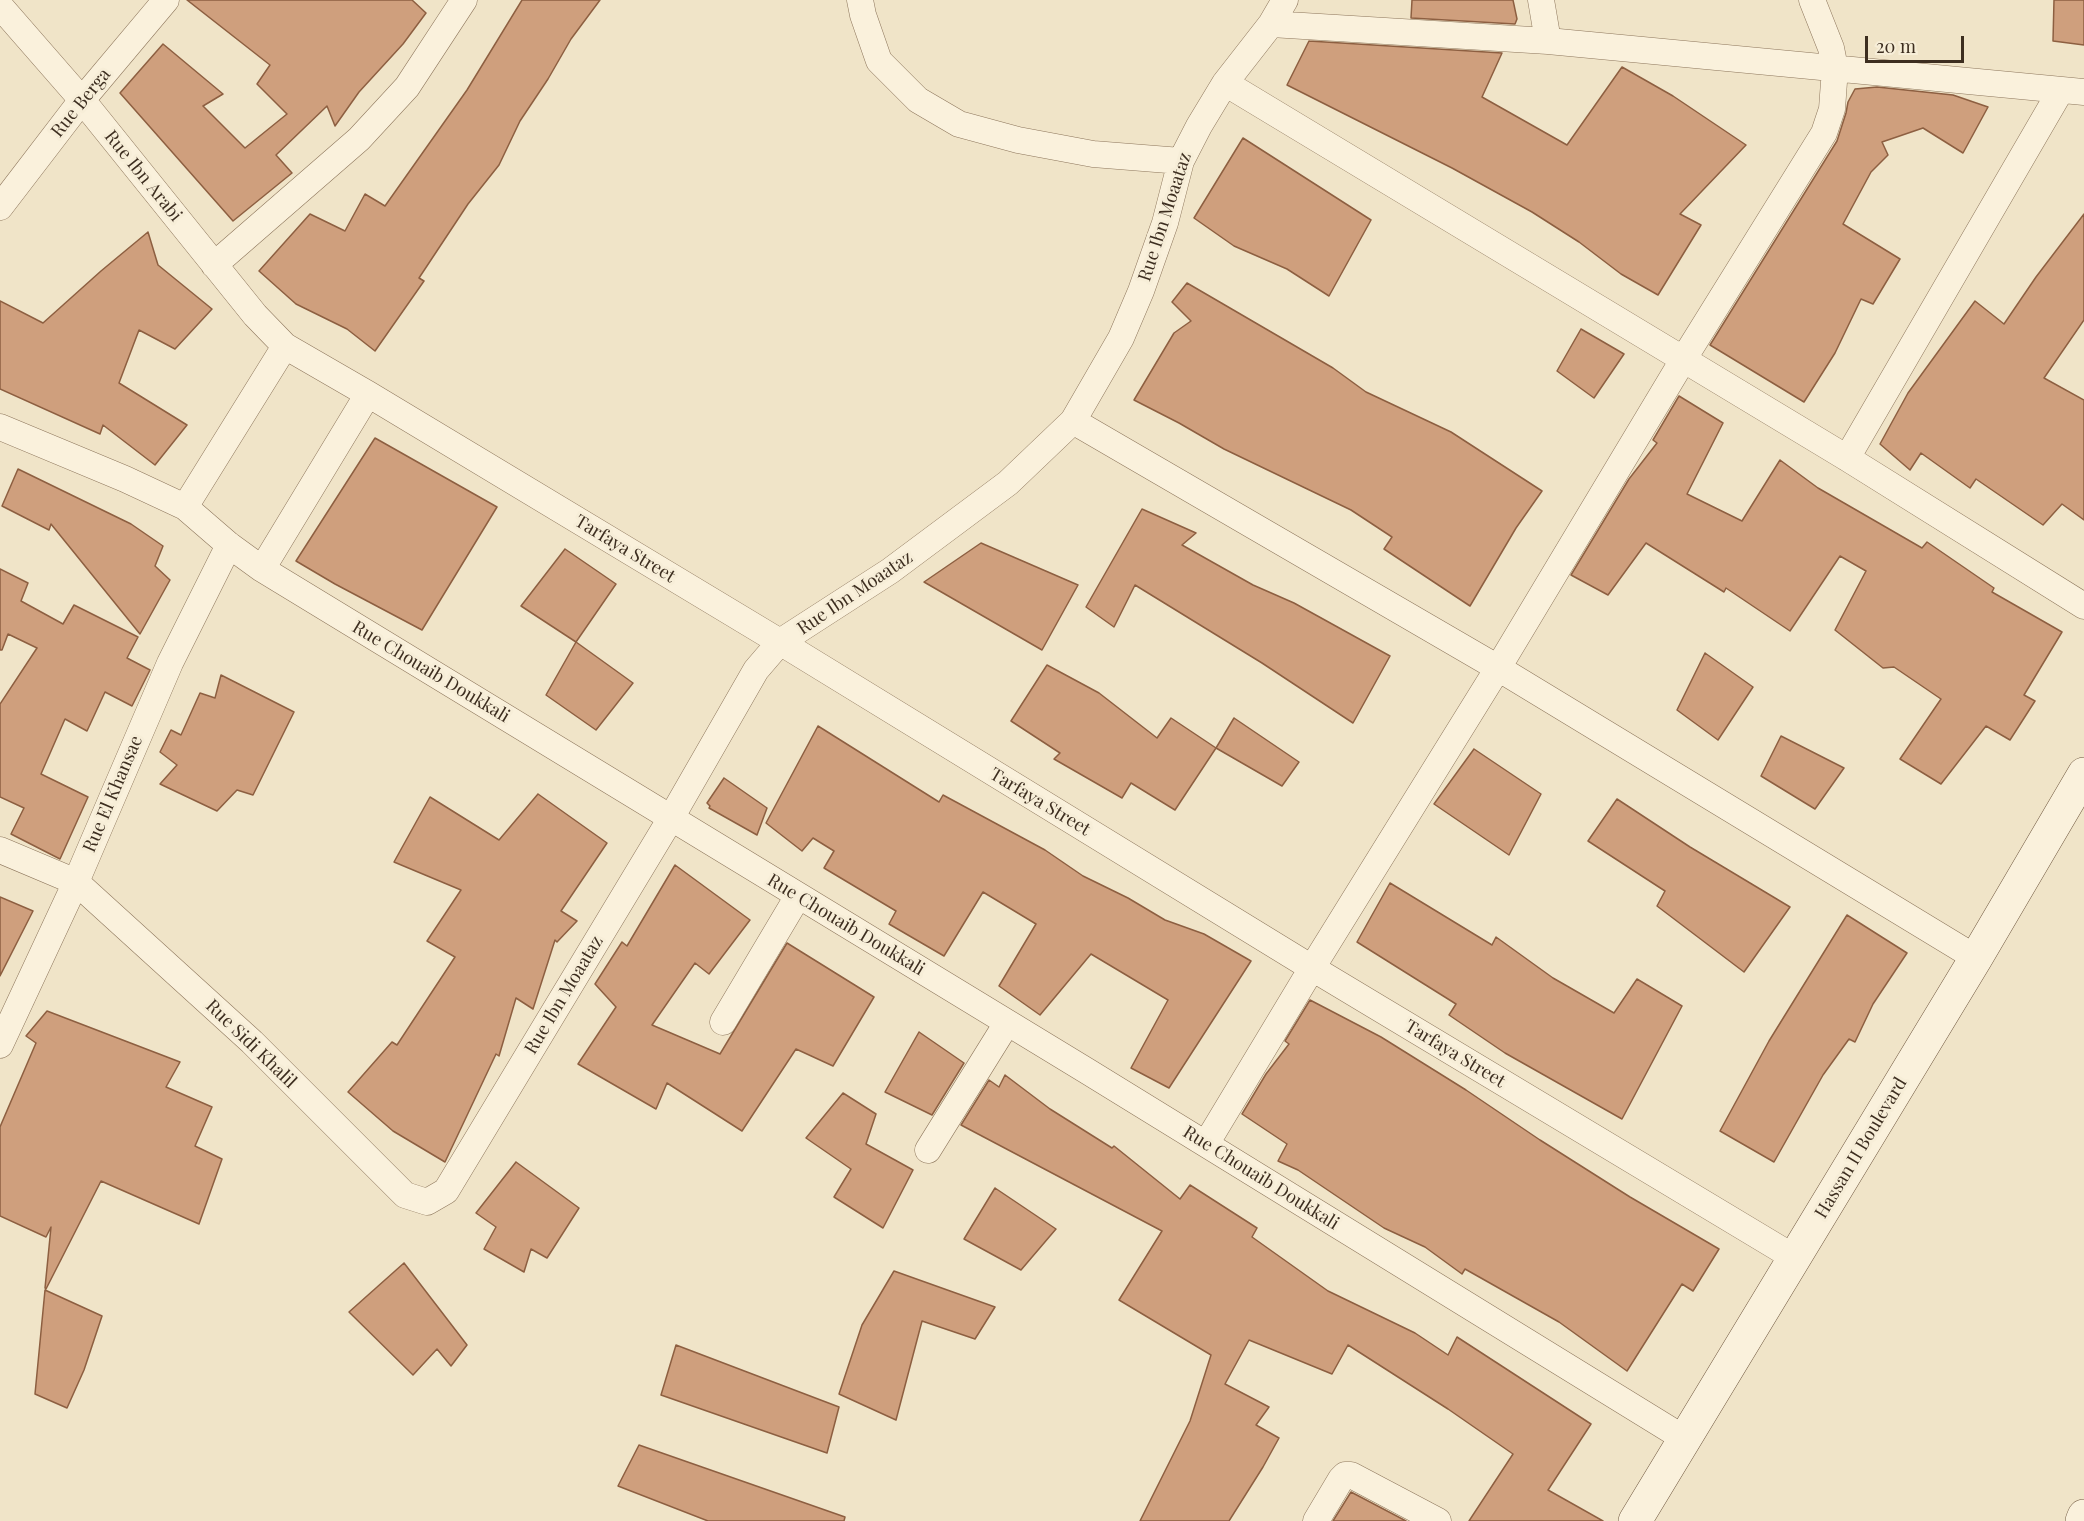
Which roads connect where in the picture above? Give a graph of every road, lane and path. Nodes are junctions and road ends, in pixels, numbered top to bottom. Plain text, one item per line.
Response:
1 (166, 0) edge
2 (464, 0) edge
3 (860, 0) edge
4 (1285, 0) edge
5 (1541, 0) edge
6 (1812, 0) edge
7 (0, 6) edge
8 (1271, 24) junction
9 (1548, 41) junction
10 (1835, 68) junction
11 (1226, 83) junction
12 (2073, 91) edge
13 (82, 100) junction
14 (1181, 161) junction
15 (0, 207) edge
16 (214, 266) junction
17 (285, 346) junction
18 (1683, 360) junction
19 (368, 394) junction
20 (1073, 421) junction
21 (0, 427) edge
22 (1847, 458) junction
23 (185, 507) junction
24 (228, 545) junction
25 (262, 569) junction
26 (2084, 606) edge
27 (780, 642) junction
28 (1498, 668) junction
29 (2084, 774) edge
30 (671, 818) junction
31 (0, 850) edge
32 (76, 882) junction
33 (798, 896) junction
34 (1977, 958) junction
35 (1312, 968) junction
36 (723, 1022) dead end
37 (1007, 1023) junction
38 (0, 1045) edge
39 (1206, 1144) junction
40 (928, 1150) dead end
41 (427, 1202) joint
42 (1795, 1258) junction
43 (1685, 1439) junction
44 (2084, 1515) edge
45 (1316, 1521) edge
46 (1438, 1521) edge
47 (1635, 1521) edge
48 (2082, 1521) edge

1 - 13 street, Rue Berga
2 - 16 street
3 - 14 street
4 - 8 street, Rue Ibn Moaataz
5 - 9 street
6 - 10 street
7 - 13 street, Rue Ibn Arabi
8 - 9 street
8 - 11 street, Rue Ibn Moaataz
9 - 10 street
10 - 12 street
10 - 18 street
11 - 14 street, Rue Ibn Moaataz
11 - 18 street
12 - 22 street
13 - 15 street, Rue Berga
13 - 16 street, Rue Ibn Arabi
14 - 20 street, Rue Ibn Moaataz
16 - 17 street, Rue Ibn Arabi
17 - 19 street, Tarfaya Street
17 - 23 street
18 - 22 street
18 - 28 street
19 - 25 street
19 - 27 street, Tarfaya Street
20 - 27 street, Rue Ibn Moaataz
20 - 28 street
21 - 23 street, Rue Chouaib Doukkali
22 - 26 street
23 - 24 street, Rue Chouaib Doukkali
24 - 25 street, Rue Chouaib Doukkali
24 - 32 street, Rue El Khansae
25 - 30 street, Rue Chouaib Doukkali
27 - 30 street, Rue Ibn Moaataz
27 - 35 street, Tarfaya Street
28 - 34 street
28 - 35 street
29 - 34 main road, Hassan II Boulevard
30 - 33 street, Rue Chouaib Doukkali
30 - 41 street, Rue Ibn Moaataz
31 - 32 street, Rue Sidi Khalil
32 - 38 street, Rue El Khansae
32 - 41 street, Rue Sidi Khalil
33 - 36 street
33 - 37 street, Rue Chouaib Doukkali
34 - 42 main road, Hassan II Boulevard
35 - 39 street
35 - 42 street, Tarfaya Street
37 - 39 street, Rue Chouaib Doukkali
37 - 40 street
39 - 43 street, Rue Chouaib Doukkali
42 - 43 main road, Hassan II Boulevard
43 - 47 main road, Hassan II Boulevard
44 - 48 main road
45 - 46 street

